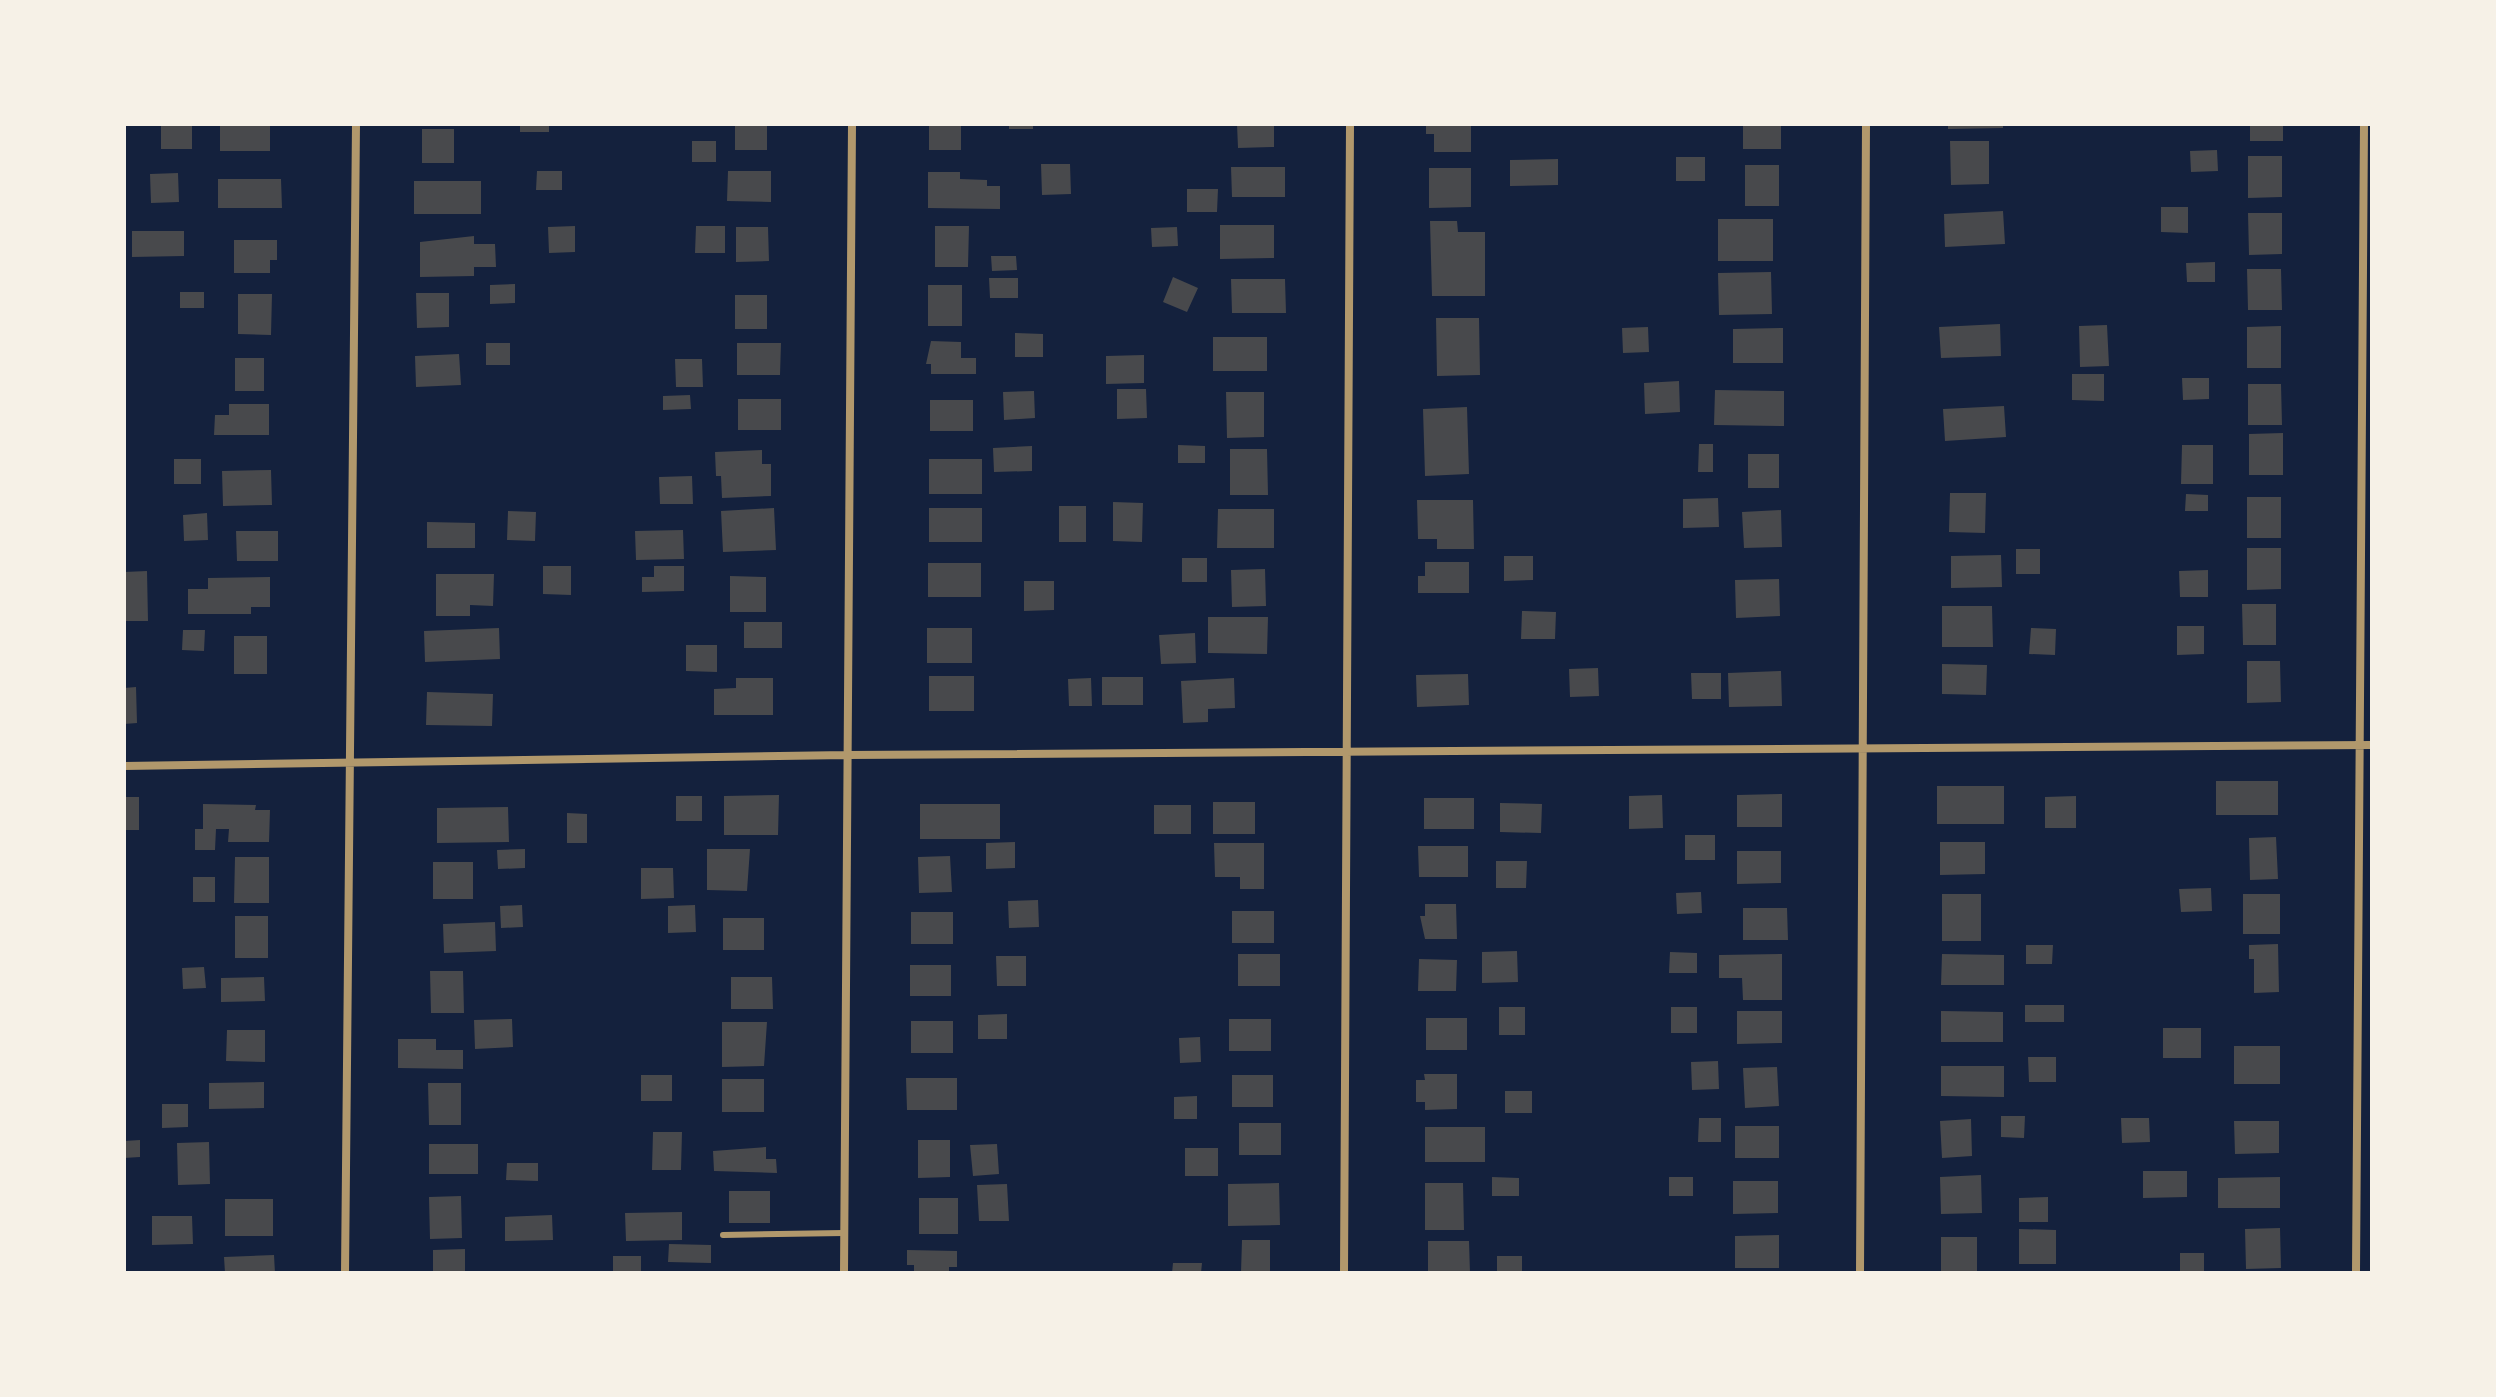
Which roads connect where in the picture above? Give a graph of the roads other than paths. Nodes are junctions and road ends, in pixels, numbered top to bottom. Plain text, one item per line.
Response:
1 (356, 124) edge
2 (852, 124) edge
3 (1350, 124) edge
4 (1866, 124) edge
5 (2364, 124) edge
6 (2360, 745) junction
7 (2372, 745) edge
8 (1863, 748) junction
9 (1347, 751) junction
10 (847, 755) junction
11 (350, 762) junction
12 (124, 766) edge
13 (844, 1233) junction
14 (723, 1235) dead end
15 (345, 1273) edge
16 (844, 1273) edge
17 (1344, 1273) edge
18 (1860, 1273) edge
19 (2356, 1273) edge

1 - 11 street
2 - 10 street
3 - 9 street
4 - 8 street
5 - 6 street
6 - 7 street
6 - 8 street
6 - 19 street
8 - 9 street
8 - 18 street
9 - 10 street
9 - 17 street
10 - 11 street
10 - 13 street
11 - 12 street
11 - 15 street
13 - 14 lane
13 - 16 street

